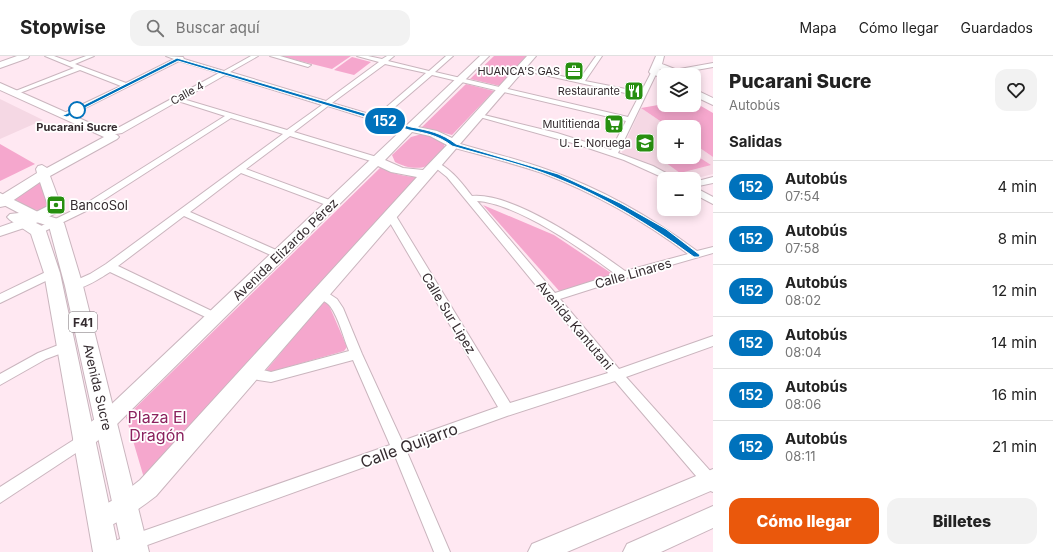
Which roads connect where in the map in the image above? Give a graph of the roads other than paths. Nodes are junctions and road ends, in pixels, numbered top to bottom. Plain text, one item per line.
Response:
1 (25, 56) edge
2 (48, 56) edge
3 (92, 56) edge
4 (169, 56) edge
5 (185, 56) edge
6 (255, 56) edge
7 (273, 56) edge
8 (360, 56) edge
9 (391, 56) edge
10 (450, 56) edge
11 (485, 56) edge
12 (532, 56) edge
13 (599, 56) edge
14 (177, 60) junction
15 (384, 62) junction
16 (70, 64) junction
17 (0, 65) edge
18 (308, 65) dead end
19 (713, 65) edge
20 (80, 68) junction
21 (700, 68) edge
22 (520, 70) junction
23 (223, 73) junction
24 (431, 73) junction
25 (657, 73) edge
26 (461, 80) junction
27 (581, 82) junction
28 (125, 85) junction
29 (0, 86) edge
30 (701, 86) edge
31 (502, 90) junction
32 (713, 92) edge
33 (15, 93) junction
34 (0, 94) edge
35 (643, 96) junction
36 (701, 96) edge
37 (177, 99) junction
38 (713, 102) edge
39 (327, 104) junction
40 (231, 115) junction
41 (65, 116) junction
42 (480, 116) junction
43 (377, 119) junction
44 (631, 120) junction
45 (410, 128) junction
46 (288, 133) junction
47 (108, 136) junction
48 (454, 145) junction
49 (614, 153) junction
50 (377, 160) junction
51 (239, 169) junction
52 (433, 169) junction
53 (42, 172) junction
54 (657, 172) edge
55 (713, 180) edge
56 (701, 183) edge
57 (701, 194) edge
58 (469, 199) junction
59 (1, 200) edge
60 (713, 201) edge
61 (332, 204) junction
62 (182, 212) junction
63 (56, 216) junction
64 (391, 216) junction
65 (34, 224) junction
66 (0, 232) edge
67 (713, 250) edge
68 (279, 255) junction
69 (696, 255) junction
70 (110, 267) junction
71 (52, 274) junction
72 (623, 275) junction
73 (74, 286) junction
74 (321, 294) junction
75 (552, 298) junction
76 (0, 299) edge
77 (214, 317) junction
78 (713, 341) edge
79 (66, 347) junction
80 (356, 354) junction
81 (251, 372) junction
82 (617, 375) junction
83 (0, 380) edge
84 (506, 410) junction
85 (106, 422) junction
86 (83, 440) junction
87 (399, 449) junction
88 (712, 482) edge
89 (0, 496) edge
90 (125, 506) junction
91 (713, 518) edge
92 (99, 520) junction
93 (135, 546) edge
94 (106, 552) edge
95 (442, 552) edge
96 (540, 552) edge
97 (635, 552) edge

1 - 17 main road
2 - 16 street
3 - 16 street
4 - 14 street
5 - 14 street
6 - 23 street, Calle 4
7 - 18 street
8 - 15 street
9 - 15 street
10 - 24 street
11 - 26 main road, Avenida Elizardo Pérez
12 - 22 main road
13 - 27 street
14 - 23 street
14 - 28 street
15 - 24 street
15 - 39 street
16 - 20 street
19 - 21 street
20 - 28 street
20 - 33 street
22 - 27 street
22 - 31 main road
23 - 37 street, Calle 4
23 - 39 street
24 - 26 street
24 - 43 street
25 - 35 street
26 - 31 street
26 - 45 main road, Avenida Elizardo Pérez
27 - 35 street
28 - 41 street
29 - 33 main road
30 - 32 main road
31 - 42 main road
31 - 44 street
33 - 41 main road
34 - 47 main road
35 - 44 street
36 - 38 main road
37 - 40 street
37 - 47 street, Calle 4
39 - 43 street
39 - 46 street
40 - 46 street
40 - 63 street
41 - 47 main road
42 - 48 main road
42 - 49 street
43 - 45 street
44 - 49 street
45 - 48 main road
45 - 50 main road, Avenida Elizardo Pérez
46 - 50 street
46 - 51 street
47 - 53 main road
48 - 52 main road
48 - 69 street
49 - 54 street
50 - 52 main road
50 - 61 main road, Avenida Elizardo Pérez
51 - 61 street
51 - 62 street
52 - 58 street, Avenida Kantutani
52 - 64 main road
53 - 59 main road
53 - 63 main road
55 - 56 street
57 - 60 street
58 - 72 street
58 - 75 street, Avenida Kantutani
59 - 65 main road
61 - 68 main road, Avenida Elizardo Pérez
62 - 68 street
62 - 70 street
63 - 65 main road
63 - 73 main road, Avenida Sucre / F41
64 - 74 main road
64 - 84 street, Calle Sur Lipez
65 - 66 main road
65 - 71 main road, F41
67 - 69 street, Calle Linares
68 - 77 main road, Avenida Elizardo Pérez
69 - 72 street, Calle Linares
70 - 73 street
70 - 77 street
71 - 76 street
71 - 79 main road, Avenida Sucre / F41
72 - 75 street, Calle Linares
73 - 85 main road, Avenida Sucre / F41
74 - 80 street
74 - 81 main road
75 - 82 street, Avenida Kantutani
77 - 85 main road, Avenida Elizardo Pérez
78 - 82 street, Calle Quijarro
79 - 83 street
79 - 86 main road, Avenida Sucre / F41
80 - 81 street
80 - 87 street
81 - 90 main road
82 - 84 street, Calle Quijarro
82 - 88 street, Avenida Kantutani
84 - 87 street, Calle Quijarro
85 - 86 main road, Avenida Elizardo Pérez
85 - 90 main road, Avenida Sucre / F41
86 - 89 street
86 - 92 main road, Avenida Sucre / F41
87 - 93 street, Calle Quijarro
87 - 95 street
88 - 96 main road
90 - 92 main road
90 - 93 main road, Avenida Sucre / F41
91 - 97 main road
92 - 94 main road, Avenida Sucre / F41
93 - 94 street, Calle Quijarro

